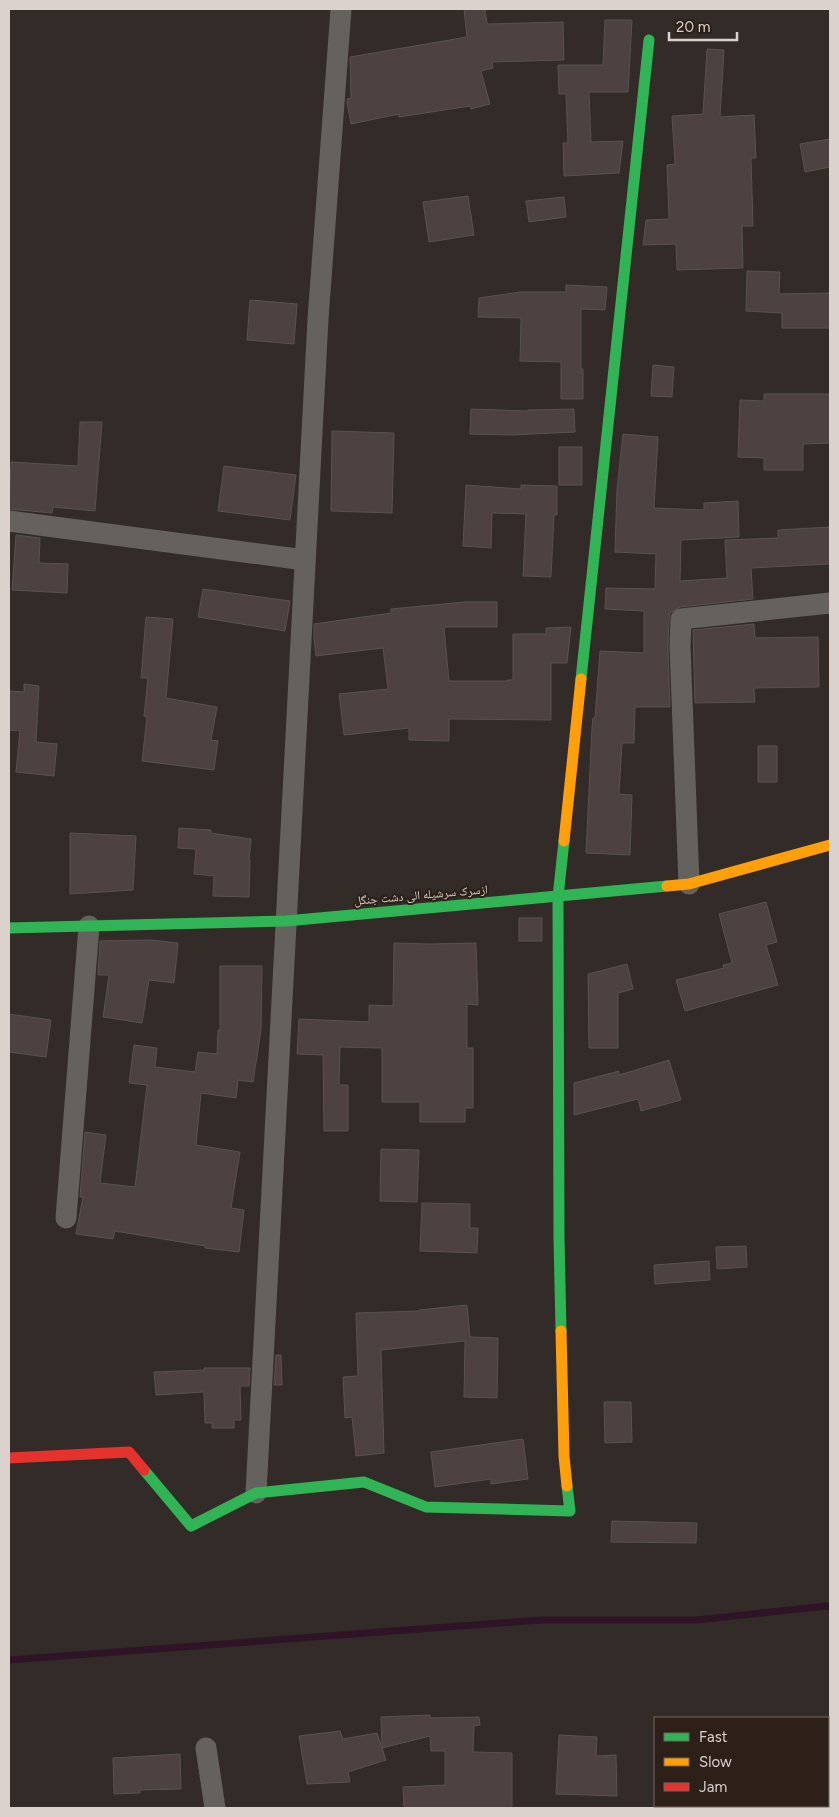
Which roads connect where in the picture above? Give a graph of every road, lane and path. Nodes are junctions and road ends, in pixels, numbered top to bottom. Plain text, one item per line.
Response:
1 (341, 9) edge
2 (649, 40) dead end
3 (9, 521) edge
4 (305, 560) junction
5 (830, 603) edge
6 (830, 845) edge
7 (689, 884) junction
8 (558, 897) junction
9 (286, 920) junction
10 (89, 926) junction
11 (9, 928) edge
12 (66, 1218) dead end
13 (9, 1458) edge
14 (256, 1493) junction
15 (206, 1748) dead end
16 (215, 1808) edge

1 - 4 street
2 - 8 street
3 - 4 street
4 - 9 street
5 - 7 street
6 - 7 street, ازسرک سرشیله الی دشت جنگل
7 - 8 street, ازسرک سرشیله الی دشت جنگل
8 - 9 street, ازسرک سرشیله الی دشت جنگل
8 - 14 street
9 - 10 street, ازسرک سرشیله الی دشت جنگل
9 - 14 street
10 - 11 street, ازسرک سرشیله الی دشت جنگل
10 - 12 street
13 - 14 street
15 - 16 street

